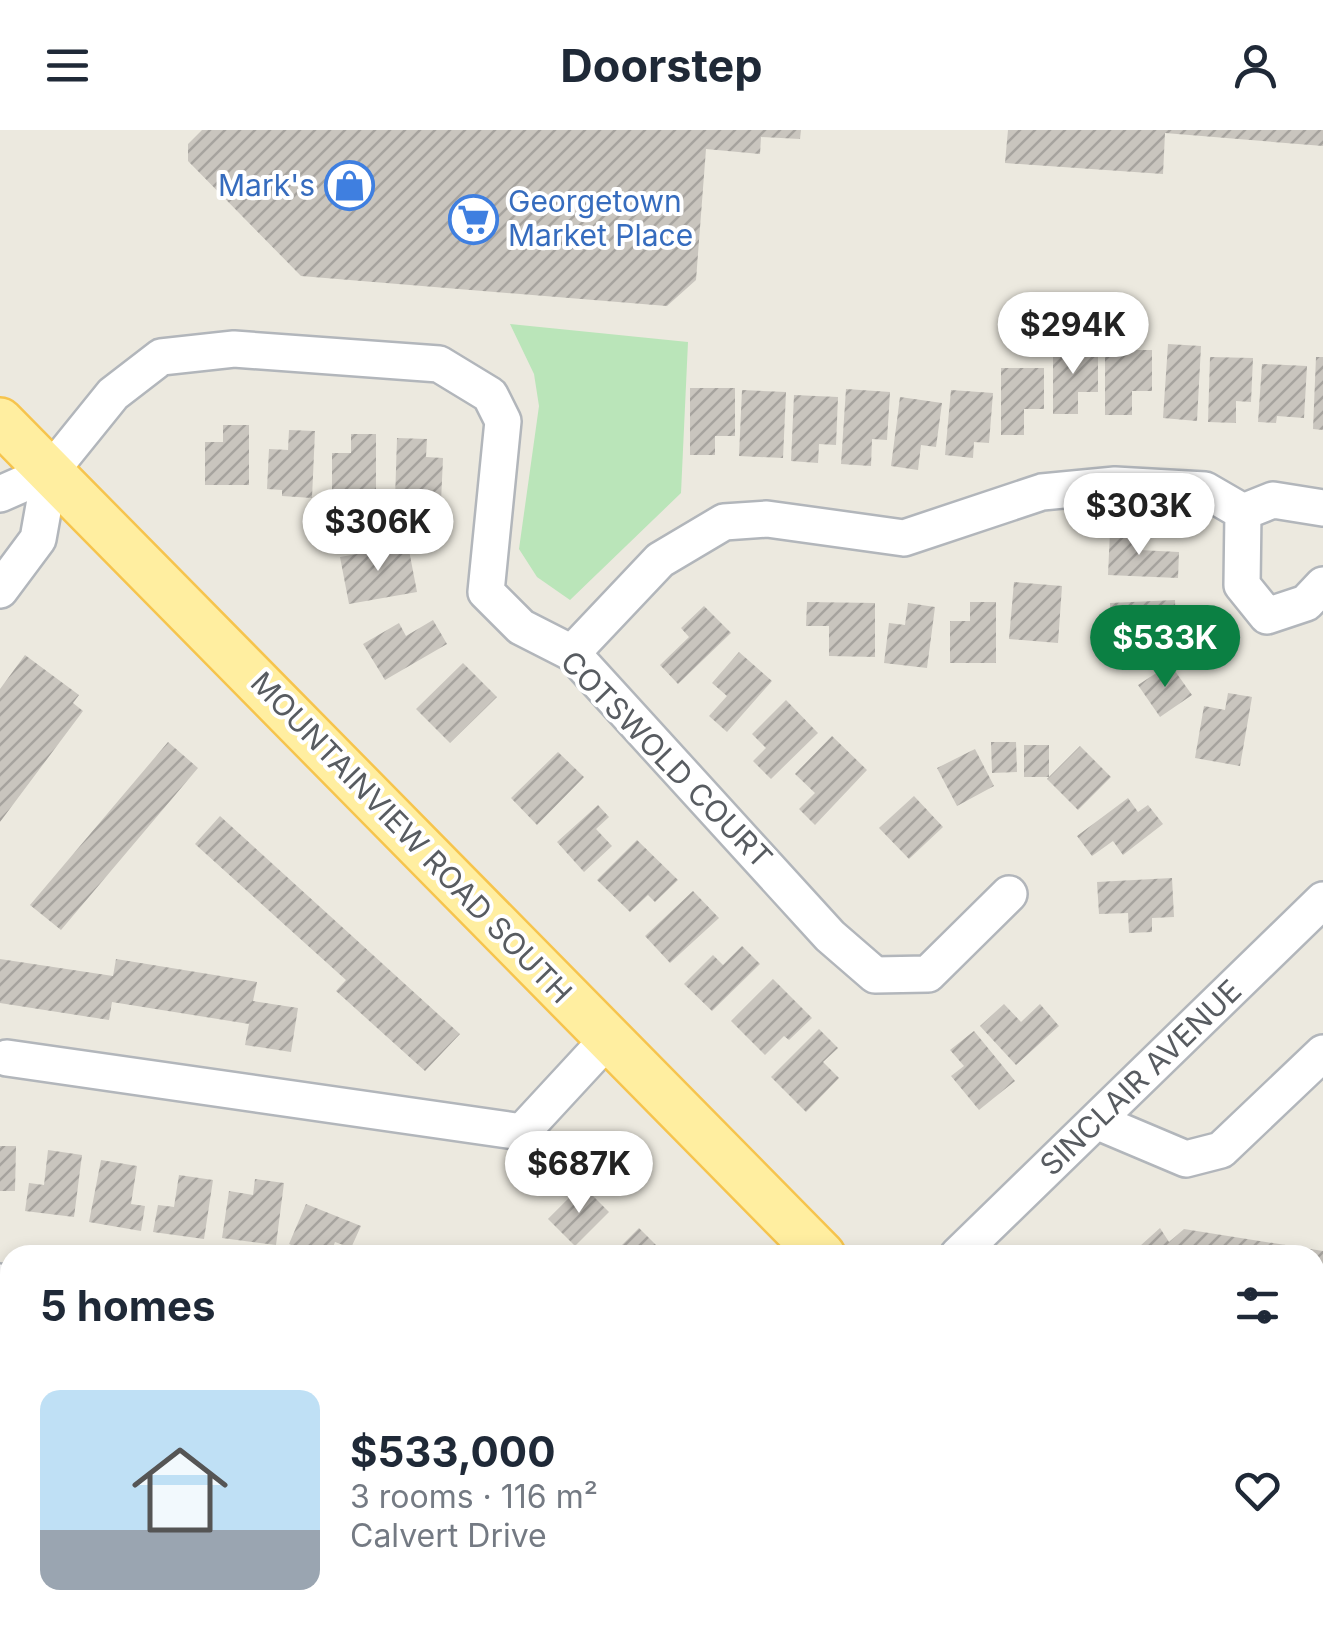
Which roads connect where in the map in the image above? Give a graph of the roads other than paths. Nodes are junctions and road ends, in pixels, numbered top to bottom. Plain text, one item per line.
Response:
1 (0, 421) edge
2 (50, 472) junction
3 (0, 494) edge
4 (1323, 508) edge
5 (1243, 512) junction
6 (1323, 585) edge
7 (0, 590) edge
8 (572, 653) junction
9 (1009, 894) dead end
10 (1323, 900) edge
11 (608, 1039) junction
12 (1323, 1054) edge
13 (7, 1058) dead end
14 (1096, 1121) junction
15 (812, 1245) edge
16 (968, 1245) edge

1 - 2 main road, MOUNTAINVIEW ROAD SOUTH
2 - 3 street
2 - 7 street
2 - 8 street, COTSWOLD COURT
2 - 11 main road, MOUNTAINVIEW ROAD SOUTH
4 - 5 street
5 - 6 street
5 - 8 street
8 - 9 street, COTSWOLD COURT
10 - 14 street, SINCLAIR AVENUE
11 - 13 street
11 - 15 main road, MOUNTAINVIEW ROAD SOUTH
12 - 14 street
14 - 16 street, SINCLAIR AVENUE

